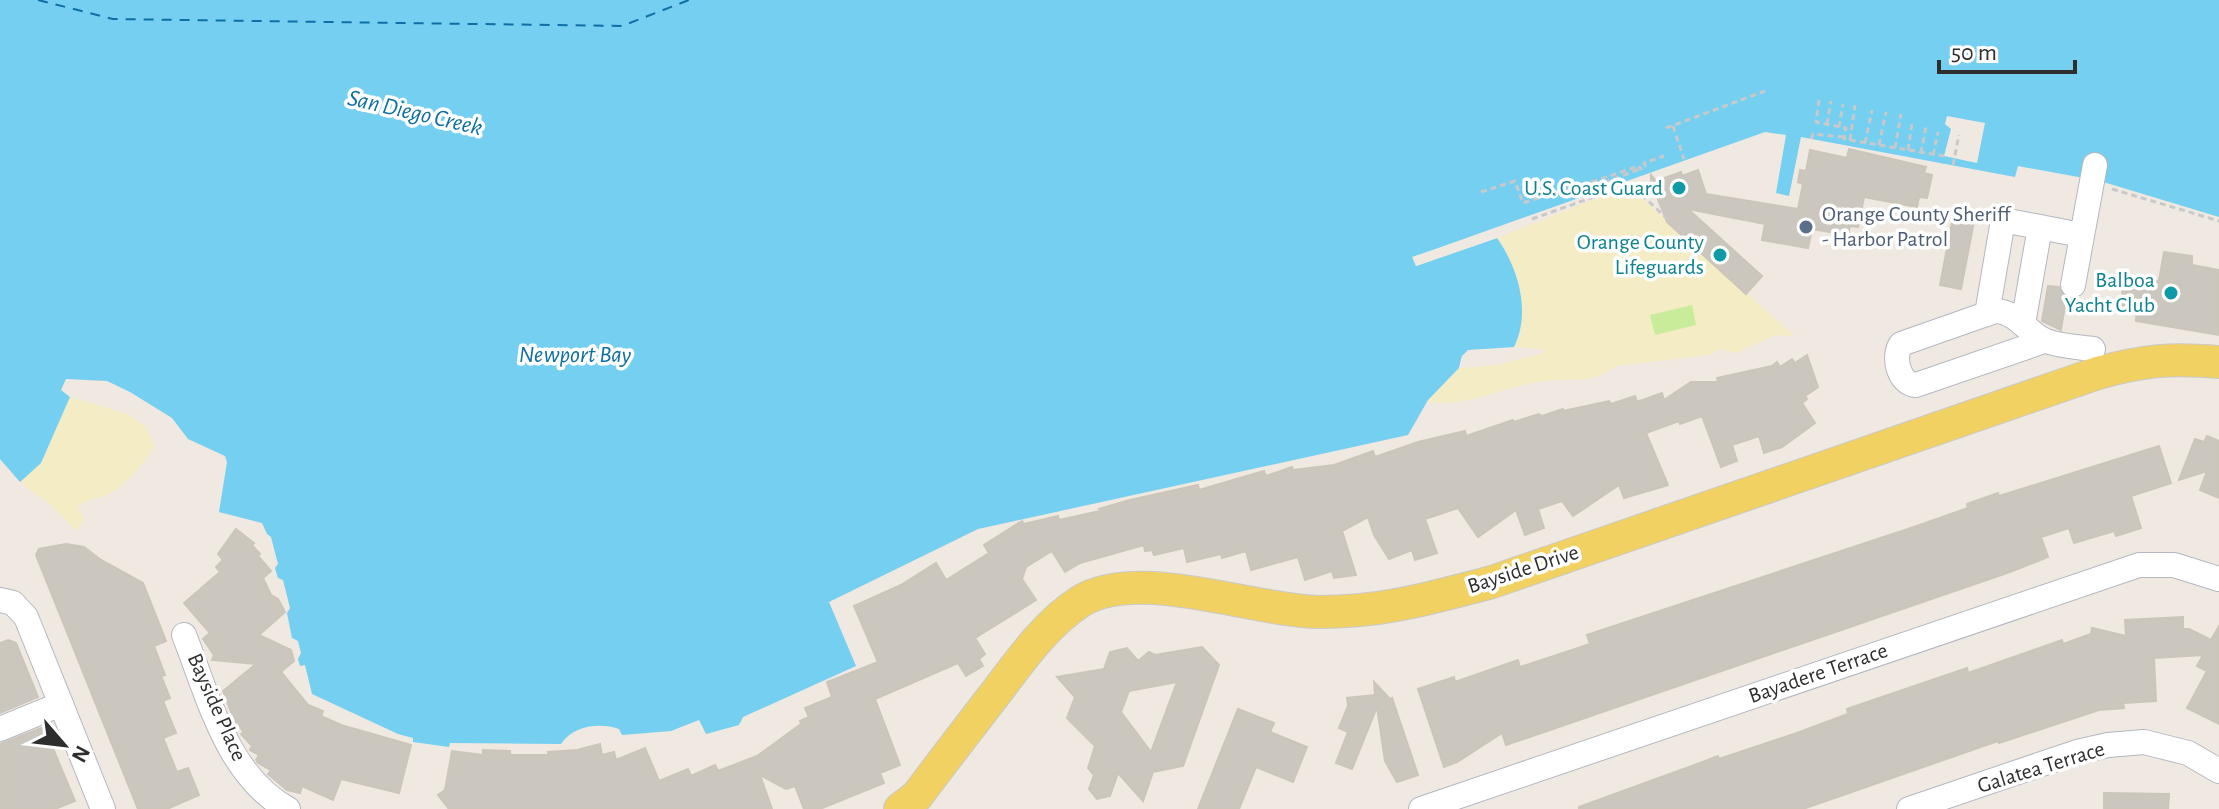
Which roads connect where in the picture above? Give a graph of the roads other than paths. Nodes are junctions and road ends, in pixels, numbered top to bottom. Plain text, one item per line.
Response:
1 (2100, 176) road end
2 (2040, 227) junction
3 (2081, 235) junction
4 (2073, 285) dead end
5 (1987, 314) junction
6 (2023, 324) junction
7 (2044, 341) junction
8 (2093, 349) dead end
9 (2219, 362) edge
10 (2219, 579) edge
11 (6, 601) edge
12 (184, 635) dead end
13 (61, 704) junction
14 (0, 729) edge
15 (2219, 771) edge
16 (103, 809) edge
17 (288, 809) edge
18 (900, 809) edge
19 (1421, 809) edge
20 (1909, 809) edge

1 - 3 street
2 - 3 street
2 - 5 street
2 - 6 street
3 - 4 street
5 - 6 street
5 - 7 street
6 - 7 street
7 - 8 street
9 - 18 main road, Bayside Drive
10 - 19 street, Bayadere Terrace
11 - 13 street
12 - 17 street, Bayside Place
13 - 14 street
13 - 16 street
15 - 20 street, Galatea Terrace

